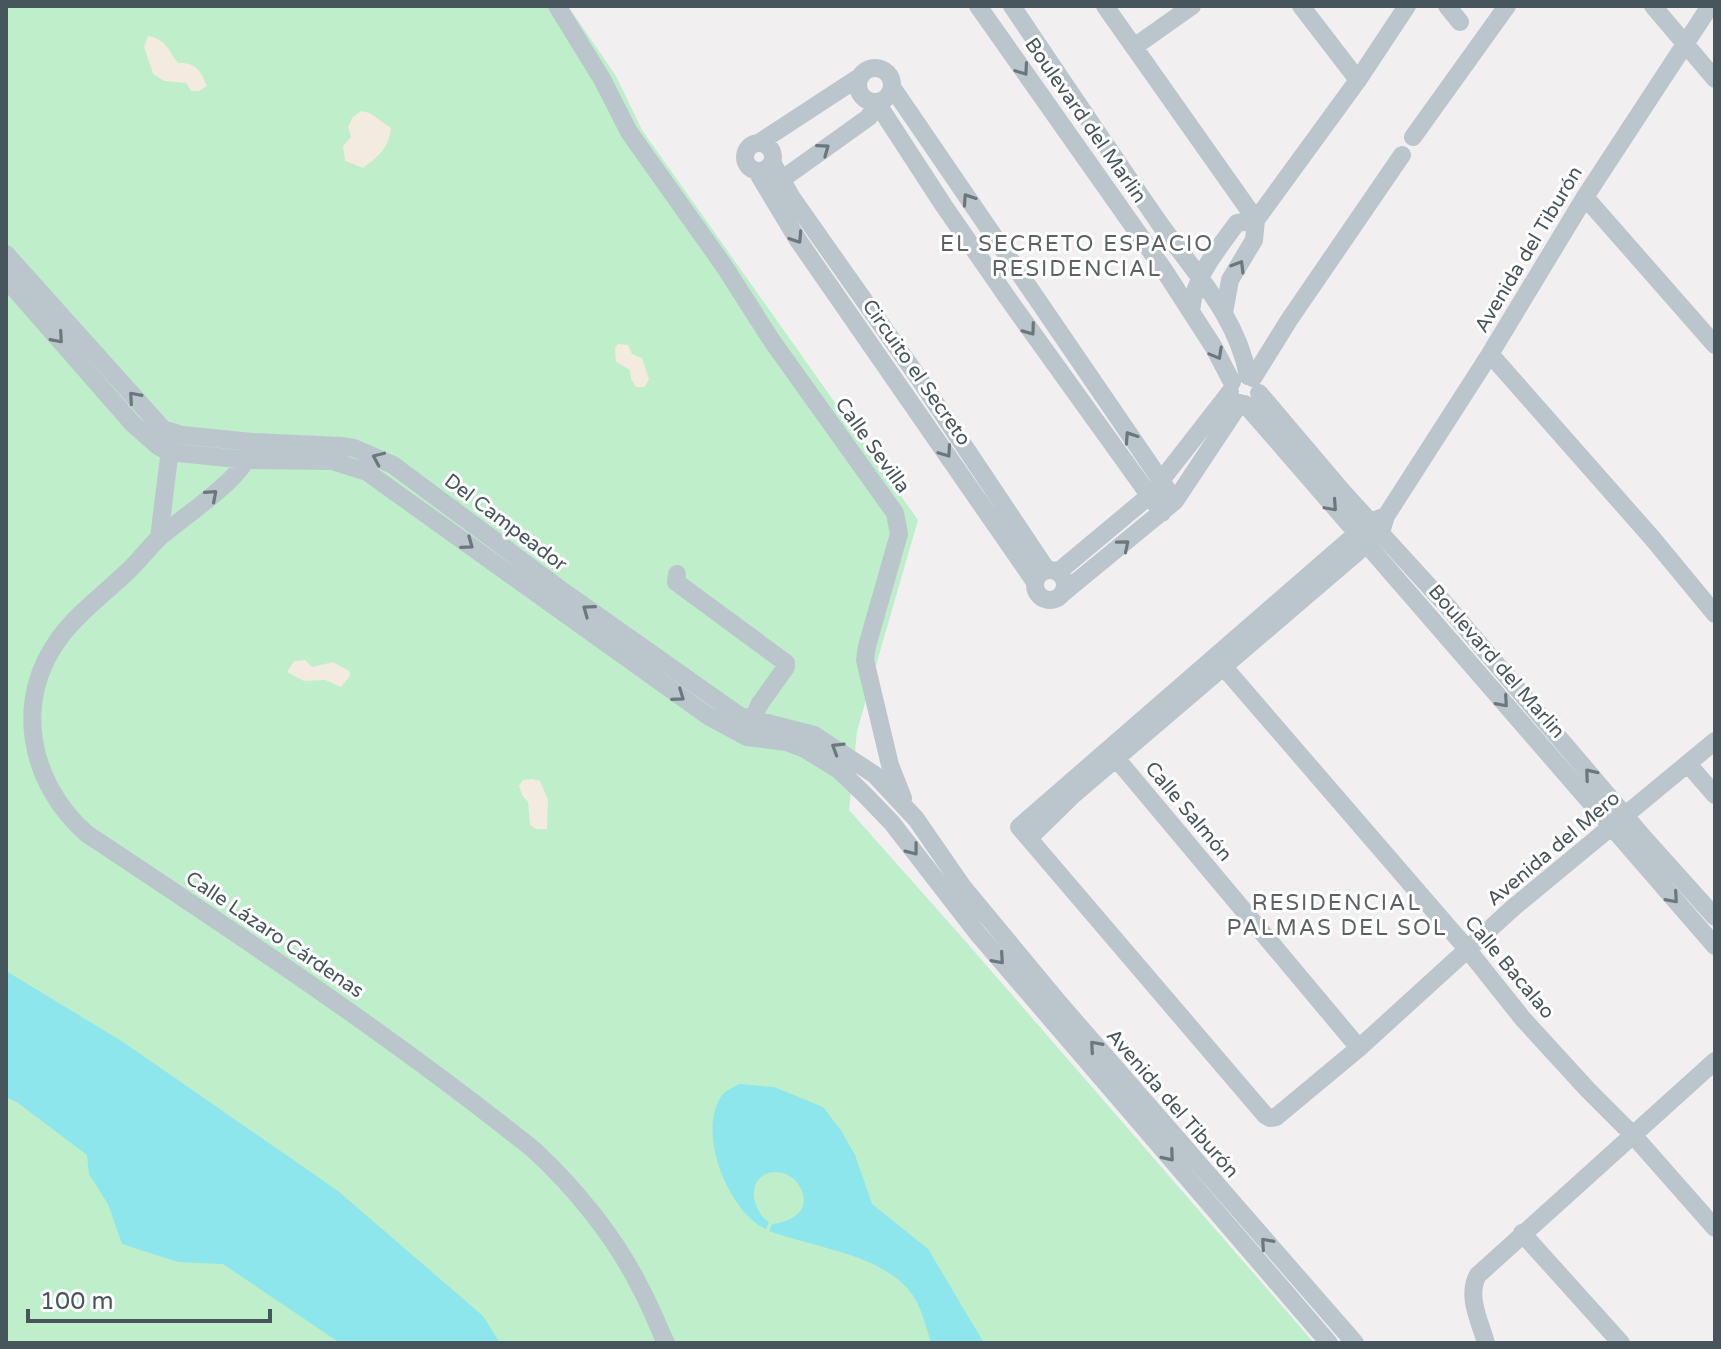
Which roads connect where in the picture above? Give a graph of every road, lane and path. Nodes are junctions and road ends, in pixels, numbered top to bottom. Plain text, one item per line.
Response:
1 (557, 6) edge
2 (978, 6) edge
3 (1012, 6) edge
4 (1105, 6) edge
5 (1192, 6) edge
6 (1301, 6) edge
7 (1407, 6) edge
8 (1447, 6) edge
9 (1507, 6) edge
10 (1653, 6) edge
11 (1710, 6) edge
12 (1460, 22) dead end
13 (1684, 45) junction
14 (1134, 47) junction
15 (861, 76) junction
16 (1715, 79) edge
17 (1358, 80) junction
18 (892, 87) junction
19 (876, 103) junction
20 (1413, 137) dead end
21 (760, 142) junction
22 (1402, 155) dead end
23 (769, 175) junction
24 (1585, 197) junction
25 (1256, 220) junction
26 (9, 269) edge
27 (1199, 277) junction
28 (1028, 288) junction
29 (1009, 300) junction
30 (1191, 311) junction
31 (1224, 313) junction
32 (1715, 345) edge
33 (1490, 354) junction
34 (918, 377) junction
35 (902, 388) junction
36 (1244, 390) junction
37 (171, 443) junction
38 (250, 451) junction
39 (1155, 489) junction
40 (1168, 507) junction
41 (1372, 529) junction
42 (159, 538) junction
43 (677, 574) dead end
44 (1047, 575) junction
45 (1063, 593) junction
46 (1715, 614) edge
47 (625, 647) junction
48 (1219, 662) junction
49 (752, 721) junction
50 (1715, 741) edge
51 (1112, 754) junction
52 (1688, 764) junction
53 (883, 770) junction
54 (865, 795) junction
55 (1715, 795) edge
56 (907, 807) junction
57 (1618, 822) junction
58 (892, 823) junction
59 (956, 893) junction
60 (1715, 917) edge
61 (1715, 946) edge
62 (1468, 950) junction
63 (1359, 1048) junction
64 (1715, 1061) edge
65 (1276, 1117) joint
66 (1633, 1135) junction
67 (1715, 1228) edge
68 (1522, 1233) junction
69 (1285, 1278) junction
70 (666, 1343) edge
71 (1329, 1343) edge
72 (1355, 1343) edge
73 (1486, 1343) edge
74 (1621, 1343) edge

1 - 53 street, Calle Sevilla
2 -> 30 street, Boulevard del Marlin
3 - 27 street, Boulevard del Marlin
4 - 14 street
5 - 14 street
6 - 17 street
7 - 17 street
8 - 12 street
9 - 20 street
10 - 13 street
11 - 13 street, Avenida del Tiburón
13 - 16 street
13 - 24 street, Avenida del Tiburón
14 - 25 street
15 - 18 street
15 - 19 street
15 - 21 street
17 - 25 street
18 - 19 street
28 -> 18 street
23 -> 19 street
19 - 29 street
21 - 23 street
21 - 23 street
22 - 36 street
23 - 34 street, Circuito el Secreto
23 -> 35 street, Circuito el Secreto
24 - 32 street
24 - 33 street, Avenida del Tiburón
25 - 27 street
31 -> 25 street
26 - 37 street
27 - 30 street
27 - 31 street, Boulevard del Marlin
28 - 29 street
39 -> 28 street
29 -> 39 street
30 -> 36 street, Boulevard del Marlin
31 - 36 street, Boulevard del Marlin
33 - 41 street, Avenida del Tiburón
33 - 46 street
34 - 35 street
34 - 44 street, Circuito el Secreto
35 -> 44 street, Circuito el Secreto
36 - 39 street
36 - 40 street
36 - 41 street, Boulevard del Marlin
37 - 38 street, Del Campeador
37 - 42 street
42 -> 38 street, Calle Lázaro Cárdenas
38 - 47 street, Del Campeador
39 - 40 street
39 - 44 street
45 -> 40 street
41 - 48 street, Avenida del Tiburón
41 - 57 street, Boulevard del Marlin
42 - 70 street, Calle Lázaro Cárdenas
43 - 49 street
44 - 45 street
44 - 45 street
47 - 49 street, Del Campeador
47 -> 54 street, Del Campeador
48 - 51 street, Avenida del Tiburón
48 - 62 street, Calle Bacalao
53 -> 49 street, Del Campeador
50 - 52 street, Avenida del Mero
51 - 63 street, Calle Salmón
51 - 65 street, Avenida del Tiburón
52 - 55 street
52 - 57 street, Avenida del Mero
53 - 54 street
53 - 56 street, Del Campeador
54 - 58 street, Del Campeador
56 - 58 street
56 - 59 street, Del Campeador
57 - 60 street, Boulevard del Marlin
57 -> 61 street, Boulevard del Marlin
57 - 62 street, Avenida del Mero
58 -> 59 street, Del Campeador
59 - 69 street, Avenida del Tiburón
62 - 63 street, Avenida del Mero
62 - 66 street, Calle Bacalao
63 - 65 street, Avenida del Mero
64 - 66 street
66 - 67 street, Calle Bacalao
66 - 68 street
68 - 73 street
68 - 74 street
69 - 71 street, Avenida del Tiburón
69 - 72 street, Avenida del Tiburón

